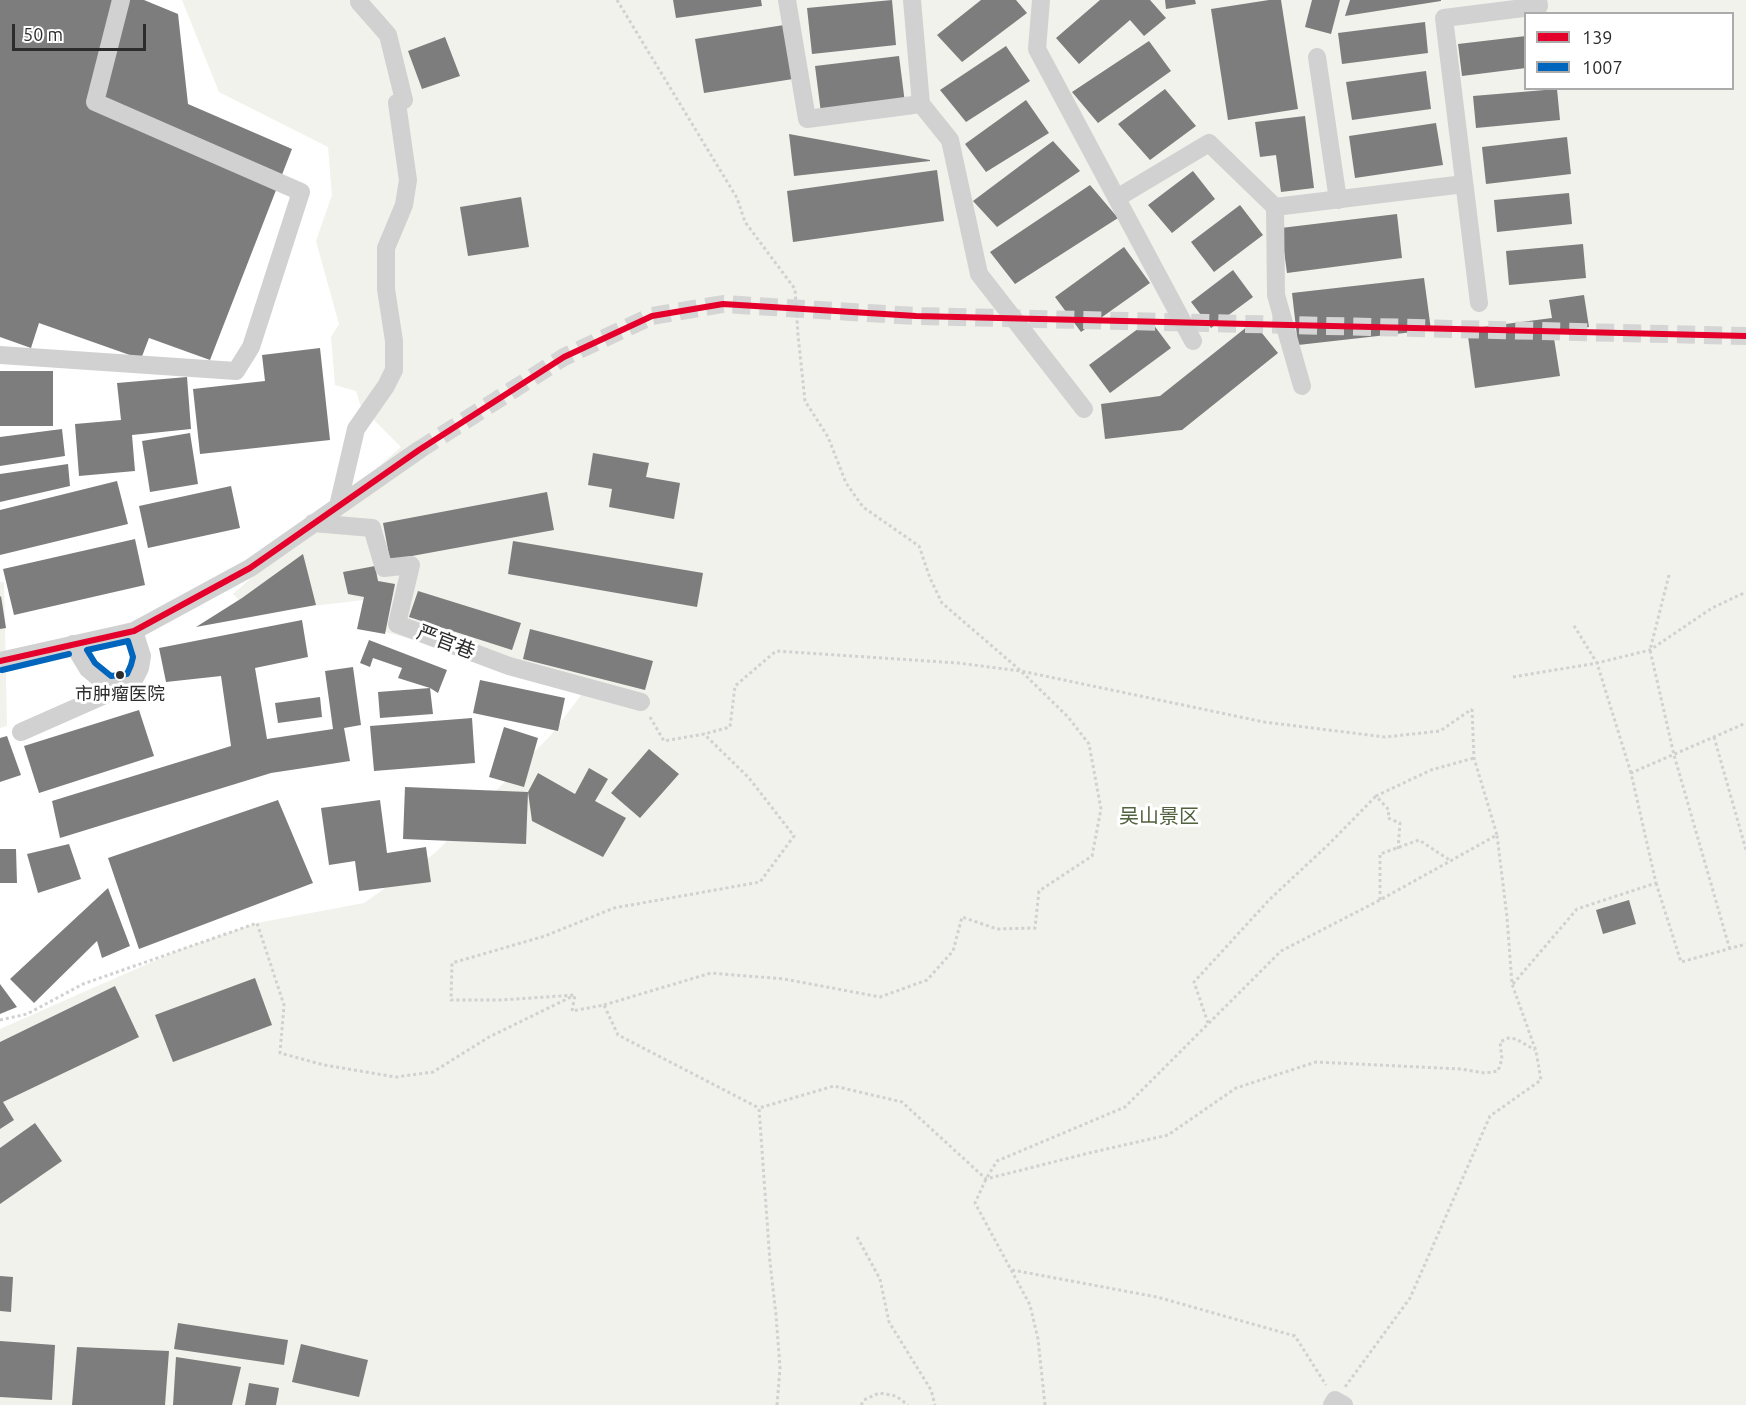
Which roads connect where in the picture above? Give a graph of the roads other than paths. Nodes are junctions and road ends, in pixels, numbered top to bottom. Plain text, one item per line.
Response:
1 (121, 0) edge
2 (787, 0) edge
3 (912, 0) edge
4 (1041, 0) edge
5 (1538, 0) edge
6 (360, 2) dead end
7 (1317, 57) dead end
8 (921, 104) junction
9 (1464, 184) junction
10 (1117, 198) junction
11 (1338, 200) junction
12 (1275, 207) junction
13 (1479, 303) dead end
14 (1193, 341) dead end
15 (0, 355) edge
16 (0, 364) edge
17 (191, 376) dead end
18 (1302, 386) dead end
19 (1084, 409) dead end
20 (419, 450) tunnel mouth
21 (338, 506) junction
22 (313, 523) junction
23 (134, 630) junction
24 (73, 644) junction
25 (0, 662) edge
26 (133, 682) junction
27 (641, 702) road end
28 (21, 732) dead end

1 - 15 street
2 - 8 street
3 - 8 street
4 - 10 street
5 - 9 street
6 - 21 street
7 - 11 street
8 - 19 street
9 - 11 street
9 - 13 street
10 - 12 street
10 - 14 street
11 - 12 street
12 - 18 street
16 - 17 street
20 - 21 street
21 - 22 street
22 - 23 street
22 - 27 street, 严官巷
23 - 24 street
23 - 26 street
24 - 25 street
24 - 26 street
26 - 28 street

